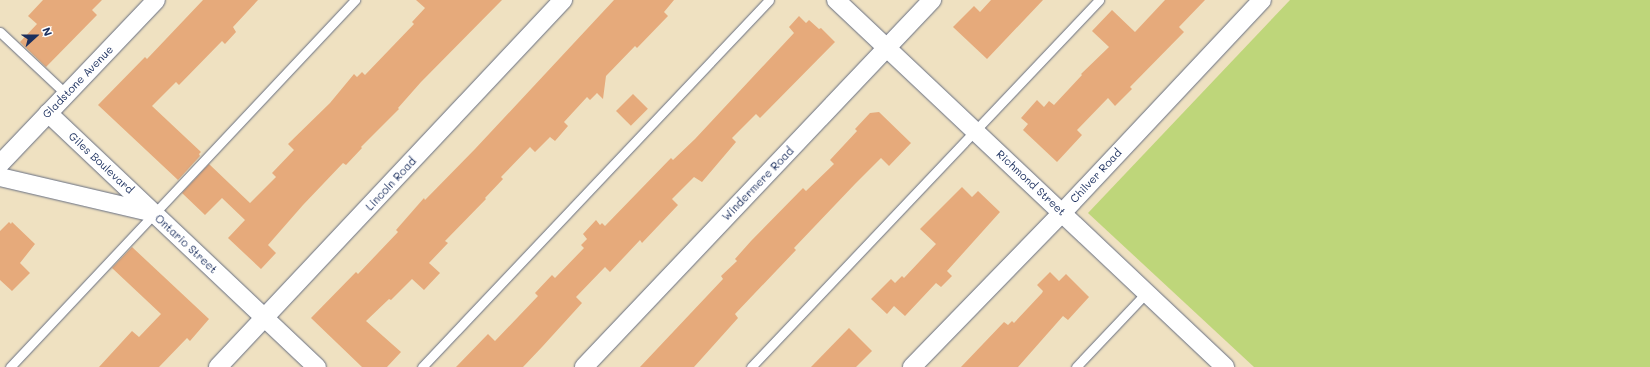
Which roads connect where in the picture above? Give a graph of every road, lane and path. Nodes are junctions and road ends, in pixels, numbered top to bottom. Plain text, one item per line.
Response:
1 (156, 0) edge
2 (355, 0) edge
3 (563, 0) edge
4 (769, 0) edge
5 (836, 0) edge
6 (932, 0) edge
7 (1099, 0) edge
8 (1262, 0) edge
9 (0, 32) edge
10 (887, 48) junction
11 (66, 94) junction
12 (48, 113) junction
13 (975, 131) junction
14 (21, 142) junction
15 (0, 149) edge
16 (0, 164) edge
17 (0, 177) edge
18 (1062, 212) junction
19 (154, 213) junction
20 (1146, 294) junction
21 (265, 318) junction
22 (10, 367) edge
23 (218, 367) edge
24 (317, 367) edge
25 (422, 367) edge
26 (584, 367) edge
27 (751, 367) edge
28 (912, 367) edge
29 (1076, 367) edge
30 (1225, 367) edge

1 - 11 street, Gladstone Avenue
2 - 19 lane
3 - 21 street, Lincoln Road
4 - 25 lane
5 - 10 street, Richmond Street
6 - 10 street, Windermere Road
7 - 13 lane
8 - 18 street, Chilver Road
9 - 11 lane
10 - 13 street, Richmond Street
10 - 26 street, Windermere Road
11 - 12 street, Gladstone Avenue
12 - 14 street, Gladstone Avenue
12 - 19 street, Giles Boulevard
13 - 18 street, Richmond Street
13 - 27 lane
14 - 15 street
14 - 16 street, Gladstone Avenue
17 - 19 street, Ontario Street
18 - 20 street, Richmond Street
18 - 28 street, Chilver Road
19 - 21 street, Ontario Street
19 - 22 lane
20 - 29 lane
20 - 30 street, Richmond Street
21 - 23 street, Lincoln Road
21 - 24 street, Ontario Street

